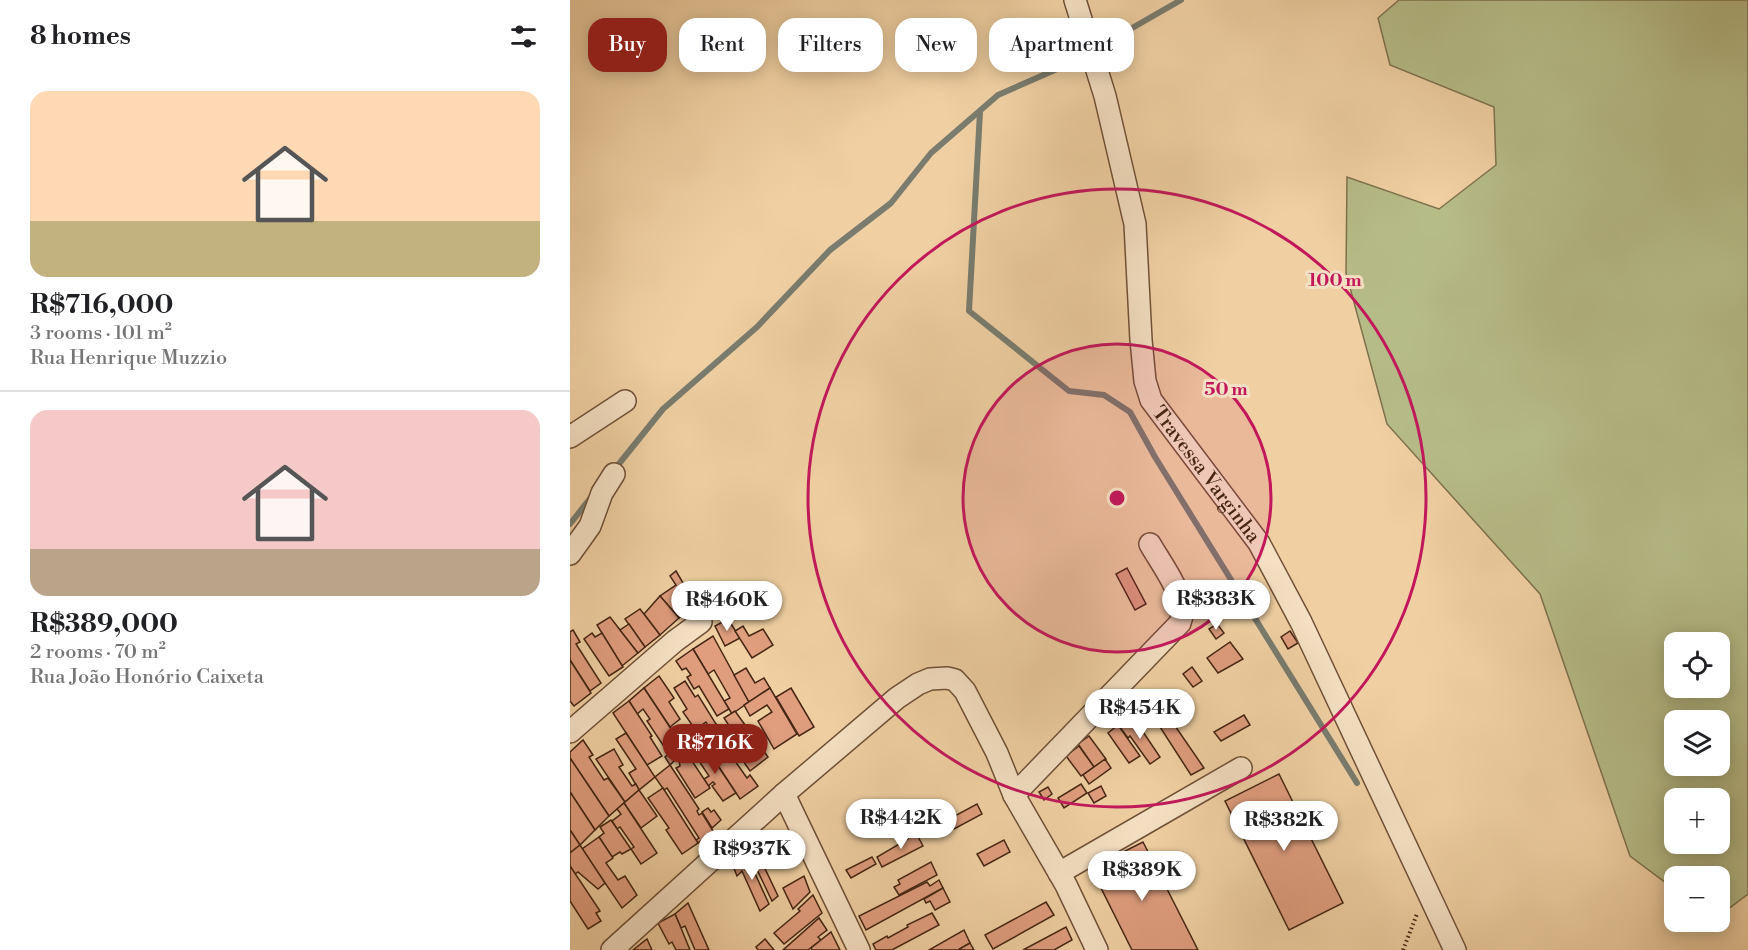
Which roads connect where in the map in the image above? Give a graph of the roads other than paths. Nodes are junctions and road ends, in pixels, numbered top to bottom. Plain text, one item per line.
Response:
1 (1075, 0) edge
2 (625, 400) dead end
3 (570, 437) edge
4 (614, 474) dead end
5 (1150, 544) dead end
6 (570, 554) edge
7 (701, 622) dead end
8 (570, 732) edge
9 (1241, 768) dead end
10 (784, 794) junction
11 (1014, 795) junction
12 (1059, 873) junction
13 (612, 950) edge
14 (859, 950) edge
15 (1097, 950) edge
16 (1455, 950) edge

1 - 16 street, Travessa Varginha
2 - 3 street
4 - 6 street
5 - 11 street
7 - 8 street
9 - 12 street
10 - 11 street
10 - 13 street
10 - 14 street
11 - 12 street
12 - 15 street

